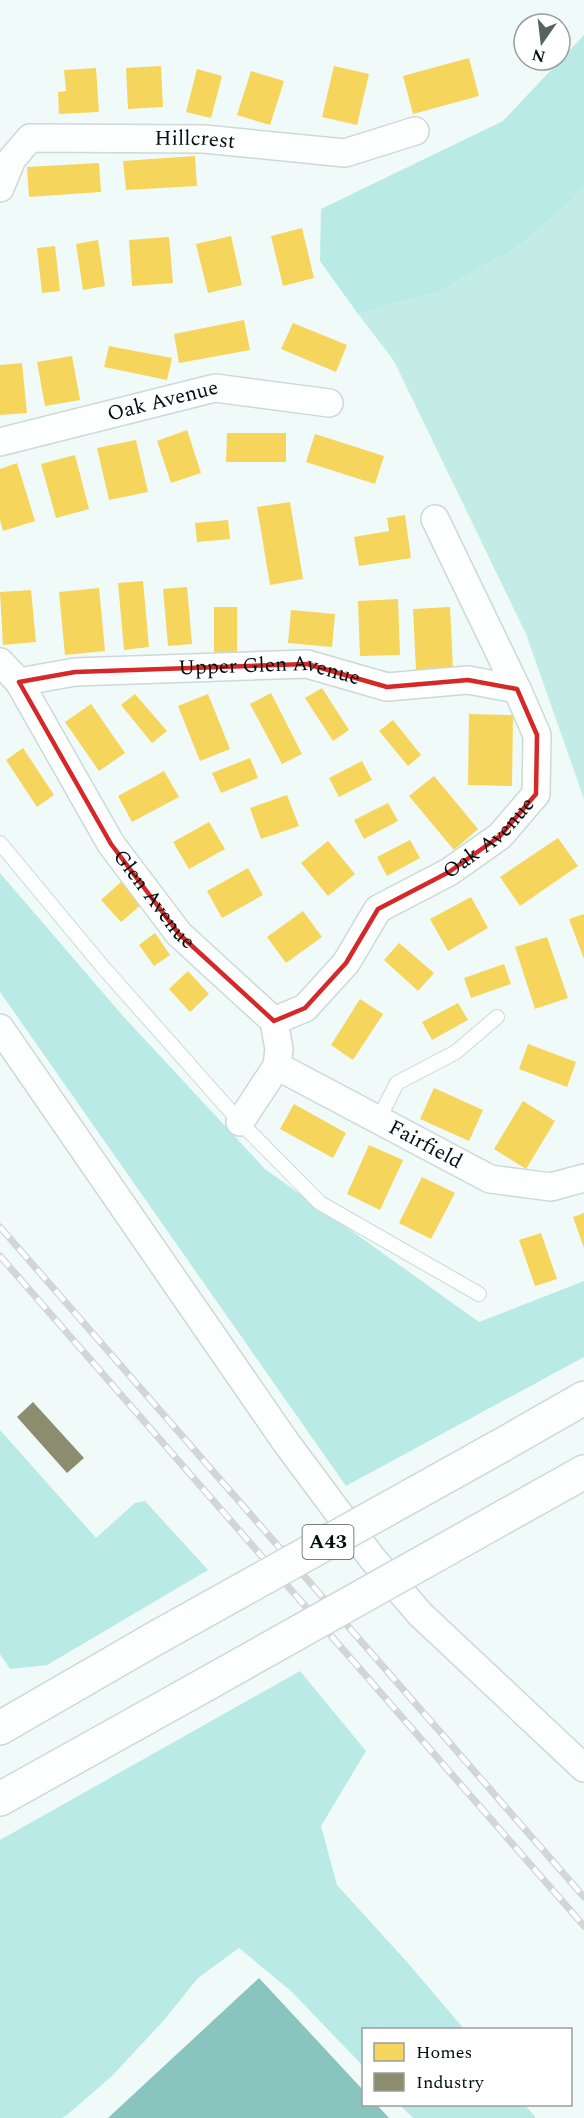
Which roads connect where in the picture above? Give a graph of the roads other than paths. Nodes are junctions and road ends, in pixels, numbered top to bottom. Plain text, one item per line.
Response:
1 (415, 131) dead end
2 (0, 188) edge
3 (329, 403) dead end
4 (0, 442) edge
5 (435, 519) dead end
6 (0, 662) edge
7 (19, 682) junction
8 (517, 689) junction
9 (0, 843) edge
10 (497, 1017) dead end
11 (274, 1021) junction
12 (0, 1028) edge
13 (277, 1066) junction
14 (378, 1120) junction
15 (240, 1122) junction
16 (584, 1178) edge
17 (479, 1294) dead end
18 (584, 1398) edge
19 (584, 1472) edge
20 (0, 1728) edge
21 (584, 1768) edge
22 (0, 1799) edge

1 - 2 street, Hillcrest
3 - 4 street, Oak Avenue
5 - 8 street, Oak Avenue
6 - 7 street, Glen Avenue
7 - 8 street, Upper Glen Avenue
7 - 11 street, Glen Avenue
8 - 11 street, Oak Avenue
9 - 15 lane
10 - 14 lane
11 - 13 street
12 - 21 street
13 - 14 street, Fairfield
13 - 15 street
14 - 16 street, Fairfield
15 - 17 lane
18 - 20 highway, A43, bridge
19 - 22 highway, bridge

